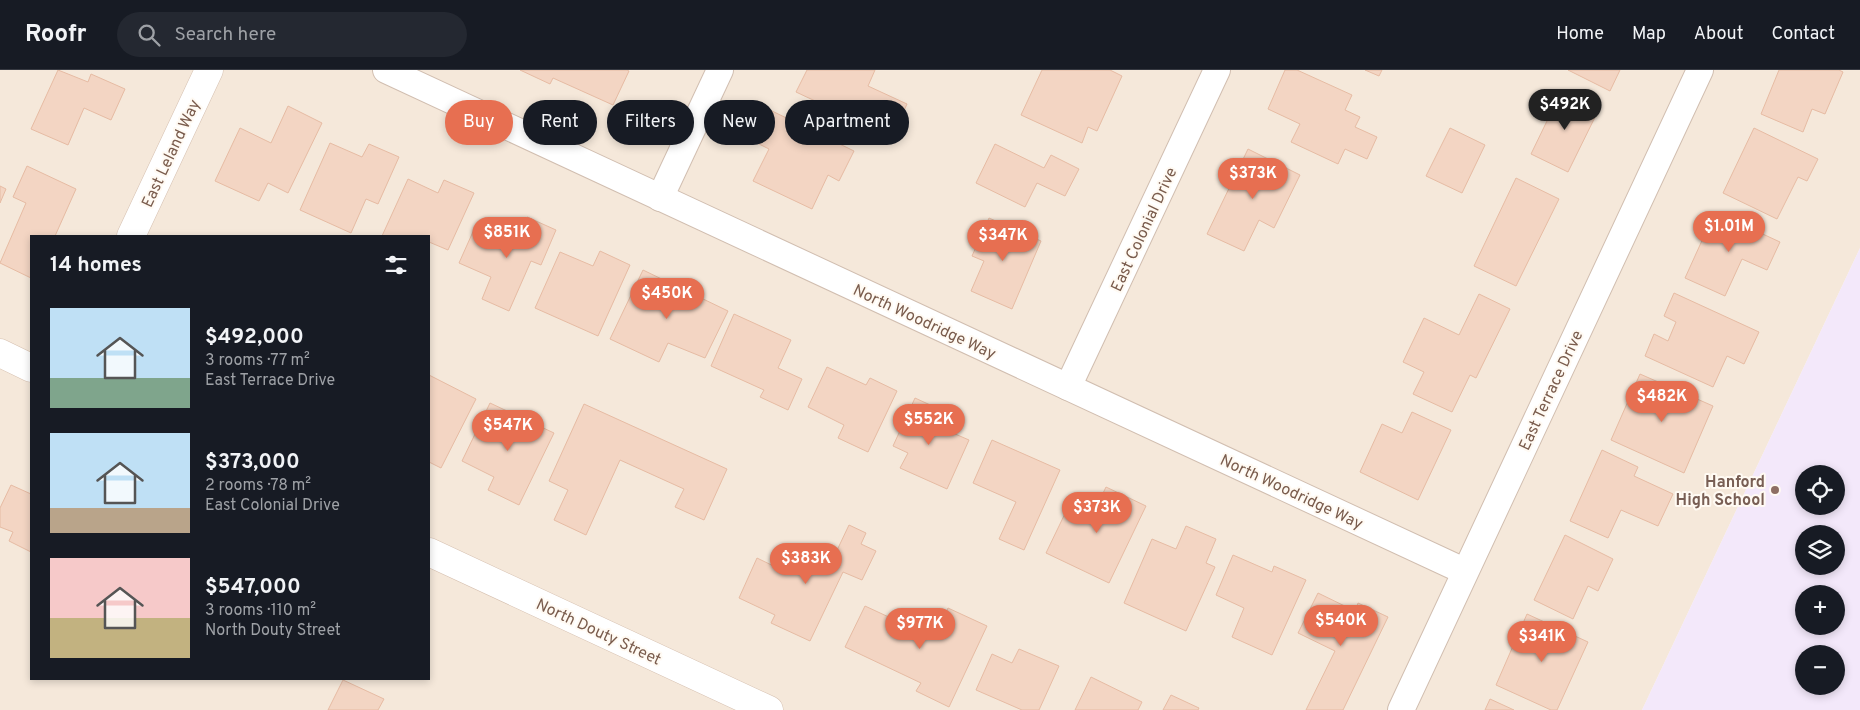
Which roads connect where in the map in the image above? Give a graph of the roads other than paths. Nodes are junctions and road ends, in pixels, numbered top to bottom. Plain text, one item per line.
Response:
1 (209, 70) edge
2 (386, 70) edge
3 (720, 70) edge
4 (1217, 70) edge
5 (1700, 70) edge
6 (660, 198) junction
7 (131, 235) edge
8 (0, 353) edge
9 (30, 368) edge
10 (1068, 387) junction
11 (430, 552) edge
12 (1464, 572) junction
13 (769, 710) edge
14 (1401, 710) edge

1 - 7 street, East Leland Way
2 - 6 street, North Woodridge Way
3 - 6 street
4 - 10 street, East Colonial Drive
5 - 12 street, East Terrace Drive
6 - 10 street, North Woodridge Way
8 - 9 street
10 - 12 street, North Woodridge Way
11 - 13 street, North Douty Street
12 - 14 street, East Terrace Drive

